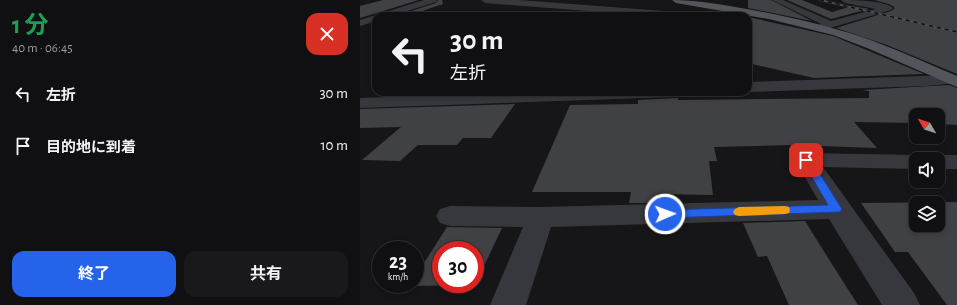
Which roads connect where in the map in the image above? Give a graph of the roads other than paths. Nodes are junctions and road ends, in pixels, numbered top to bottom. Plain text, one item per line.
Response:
1 (432, 0) edge
2 (485, 0) edge
3 (676, 0) edge
4 (776, 0) edge
5 (846, 0) edge
6 (394, 12) edge
7 (639, 12) edge
8 (742, 12) edge
9 (752, 14) edge
10 (372, 19) edge
11 (360, 23) edge
12 (826, 27) junction
13 (954, 81) edge
14 (752, 87) edge
15 (559, 96) edge
16 (360, 103) edge
17 (909, 162) edge
18 (945, 162) edge
19 (957, 162) edge
20 (836, 209) junction
21 (450, 216) dead end
22 (541, 217) junction
23 (508, 305) edge
24 (902, 305) edge

1 - 6 street
2 - 7 street
3 - 8 main road
4 - 12 street
5 - 12 street
9 - 12 main road
10 - 11 street
12 - 13 main road
13 - 14 street
15 - 16 street
17 - 20 street
18 - 19 street
20 - 22 street
20 - 24 street
21 - 22 street
22 - 23 street

